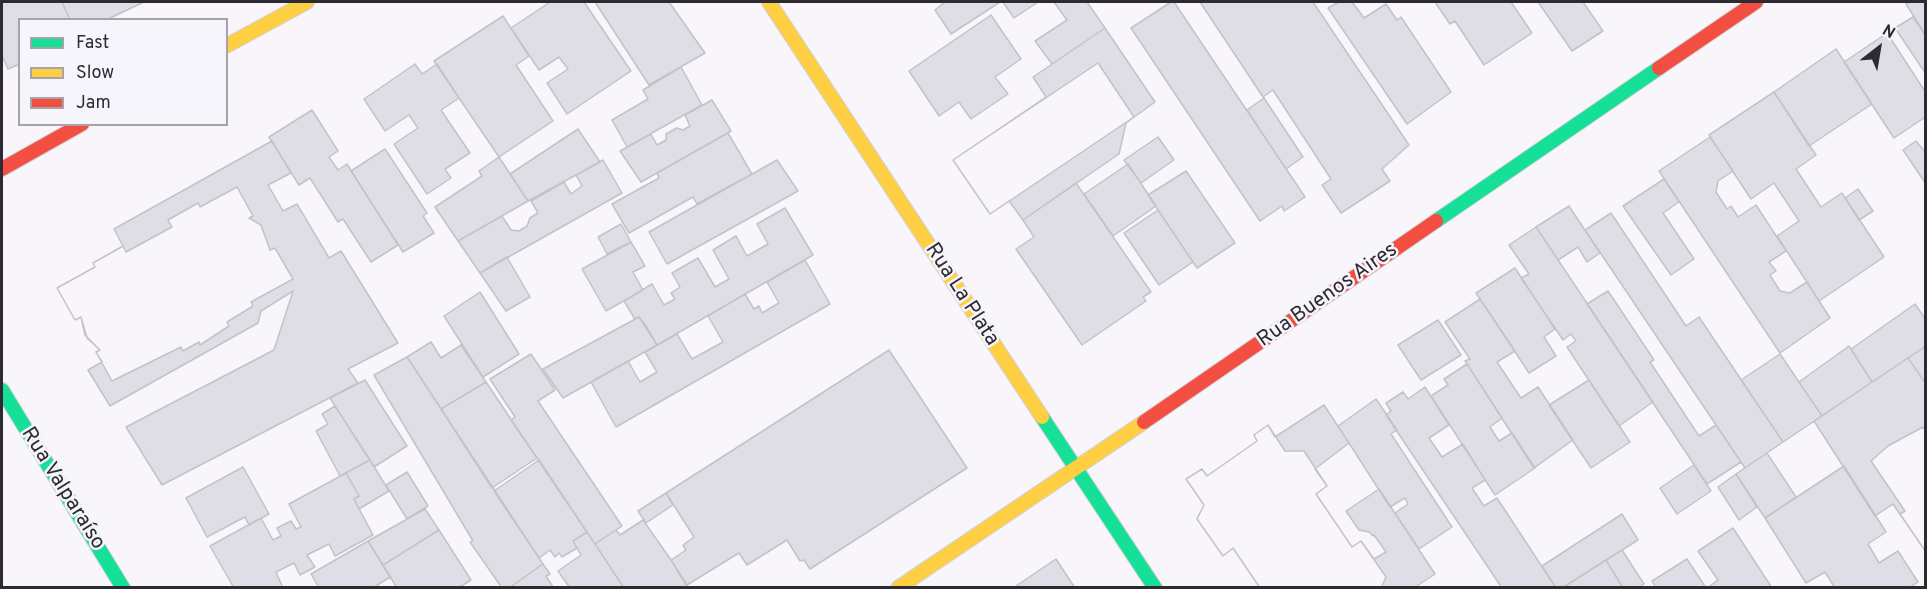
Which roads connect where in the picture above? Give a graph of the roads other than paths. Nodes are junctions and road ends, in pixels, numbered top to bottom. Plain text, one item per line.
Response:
1 (307, 2) edge
2 (769, 2) edge
3 (1756, 2) edge
4 (228, 45) edge
5 (78, 126) edge
6 (2, 169) edge
7 (2, 390) edge
8 (1075, 469) junction
9 (123, 588) edge
10 (898, 588) edge
11 (1155, 588) edge

1 - 4 street
2 - 8 street, Rua La Plata
3 - 8 street, Rua Buenos Aires
5 - 6 street
7 - 9 street, Rua Valparaíso
8 - 10 street, Rua Buenos Aires
8 - 11 street, Rua La Plata

